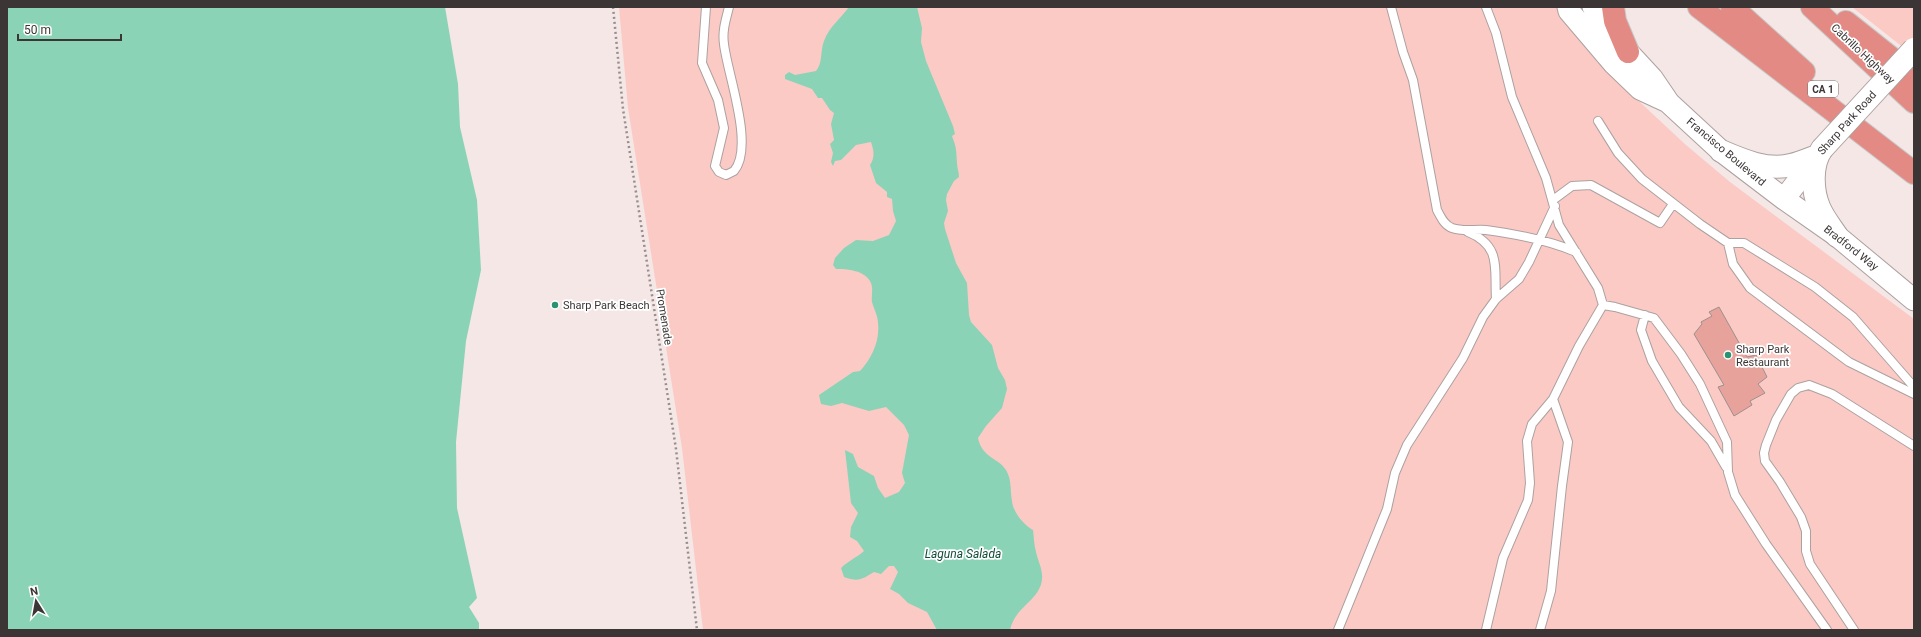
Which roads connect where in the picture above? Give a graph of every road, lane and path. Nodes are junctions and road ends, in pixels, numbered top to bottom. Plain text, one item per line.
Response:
1 (613, 7) edge
2 (706, 7) edge
3 (729, 7) edge
4 (1392, 7) edge
5 (1486, 7) edge
6 (1568, 7) edge
7 (1593, 7) edge
8 (1613, 7) edge
9 (1699, 7) edge
10 (1732, 7) edge
11 (1812, 7) edge
12 (1827, 7) edge
13 (1914, 49) edge
14 (1628, 52) junction
15 (1914, 76) edge
16 (1914, 102) edge
17 (1669, 103) junction
18 (1598, 121) dead end
19 (1721, 151) junction
20 (1820, 153) junction
21 (1914, 170) edge
22 (1914, 173) edge
23 (1784, 199) junction
24 (1554, 203) junction
25 (1673, 204) junction
26 (1465, 230) junction
27 (1837, 236) junction
28 (1539, 240) junction
29 (1728, 244) junction
30 (1576, 252) junction
31 (1496, 299) junction
32 (1914, 300) edge
33 (1603, 305) junction
34 (1645, 315) junction
35 (1914, 387) edge
36 (1914, 394) edge
37 (1553, 399) junction
38 (1914, 446) edge
39 (1728, 472) junction
40 (697, 630) edge
41 (1338, 630) edge
42 (1486, 630) edge
43 (1540, 630) edge
44 (1827, 630) edge
45 (1854, 630) edge

1 - 40 path, Promenade
2 - 3 lane
4 - 26 lane
5 - 24 lane
6 - 17 street, Francisco Boulevard
7 - 14 street, Francisco Boulevard
8 - 14 highway
9 - 22 highway
10 - 21 highway, CA 1
11 - 16 highway, Cabrillo Highway
12 - 15 highway
13 - 20 main road, Sharp Park Road, bridge
14 - 17 street, Francisco Boulevard
17 - 19 street, Francisco Boulevard
18 - 25 lane
19 - 20 main road
19 - 23 street, Francisco Boulevard
20 - 23 street, Sharp Park Road
20 - 27 main road
23 - 27 street, Bradford Way
24 - 25 lane
24 - 28 lane
24 - 30 lane
25 - 29 lane
26 - 28 lane
26 - 31 lane
27 - 32 street, Bradford Way
28 - 30 lane
28 - 31 lane
29 - 35 lane
29 - 36 lane
30 - 33 lane
31 - 41 lane
33 - 34 lane
33 - 37 lane
34 - 39 lane
34 - 39 lane
37 - 42 lane
37 - 43 lane
38 - 45 lane
39 - 44 lane

